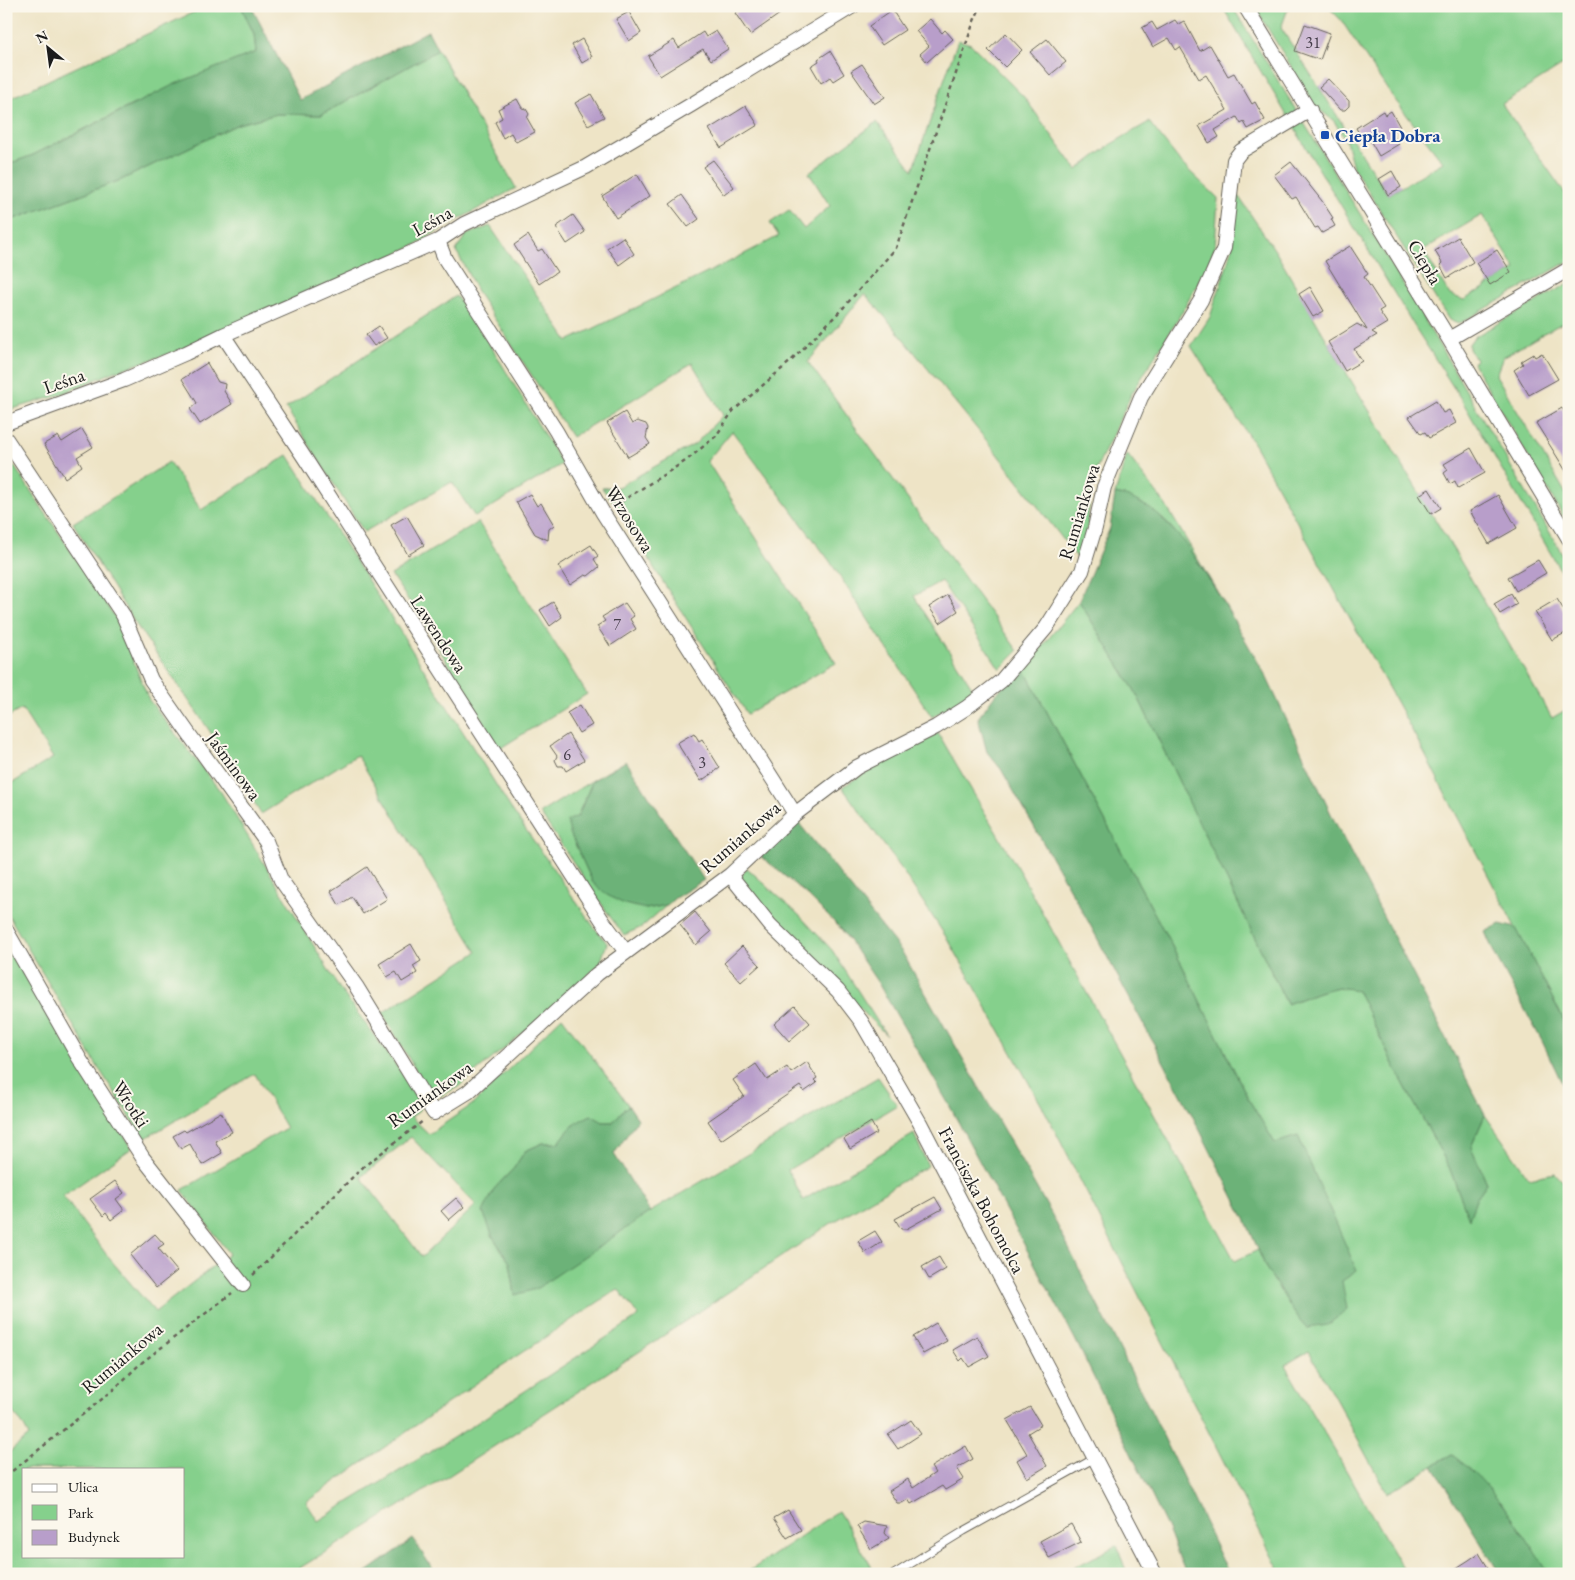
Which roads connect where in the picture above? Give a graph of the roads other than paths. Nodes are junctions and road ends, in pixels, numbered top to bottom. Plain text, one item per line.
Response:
1 (853, 6) edge
2 (1245, 6) edge
3 (1310, 110) junction
4 (438, 242) junction
5 (1569, 269) edge
6 (223, 335) junction
7 (1449, 339) junction
8 (6, 423) edge
9 (6, 439) edge
10 (1569, 539) edge
11 (795, 814) junction
12 (730, 875) junction
13 (6, 930) edge
14 (626, 952) junction
15 (434, 1113) joint
16 (243, 1285) road end
17 (1095, 1458) junction
18 (894, 1574) edge
19 (1155, 1574) edge

1 - 4 street, Leśna
2 - 3 street, Ciepła
3 - 7 street, Ciepła
3 - 11 street, Rumiankowa
4 - 6 street, Leśna
4 - 11 street, Wrzosowa
5 - 7 street
6 - 8 street, Leśna
6 - 14 street, Lawendowa
7 - 10 street, Ciepła
9 - 15 street, Jaśminowa
11 - 12 street, Rumiankowa
12 - 14 street, Rumiankowa
12 - 17 street, Franciszka Bohomolca
13 - 16 street, Wrotki
14 - 15 street, Rumiankowa
17 - 18 lane
17 - 19 street, Franciszka Bohomolca

